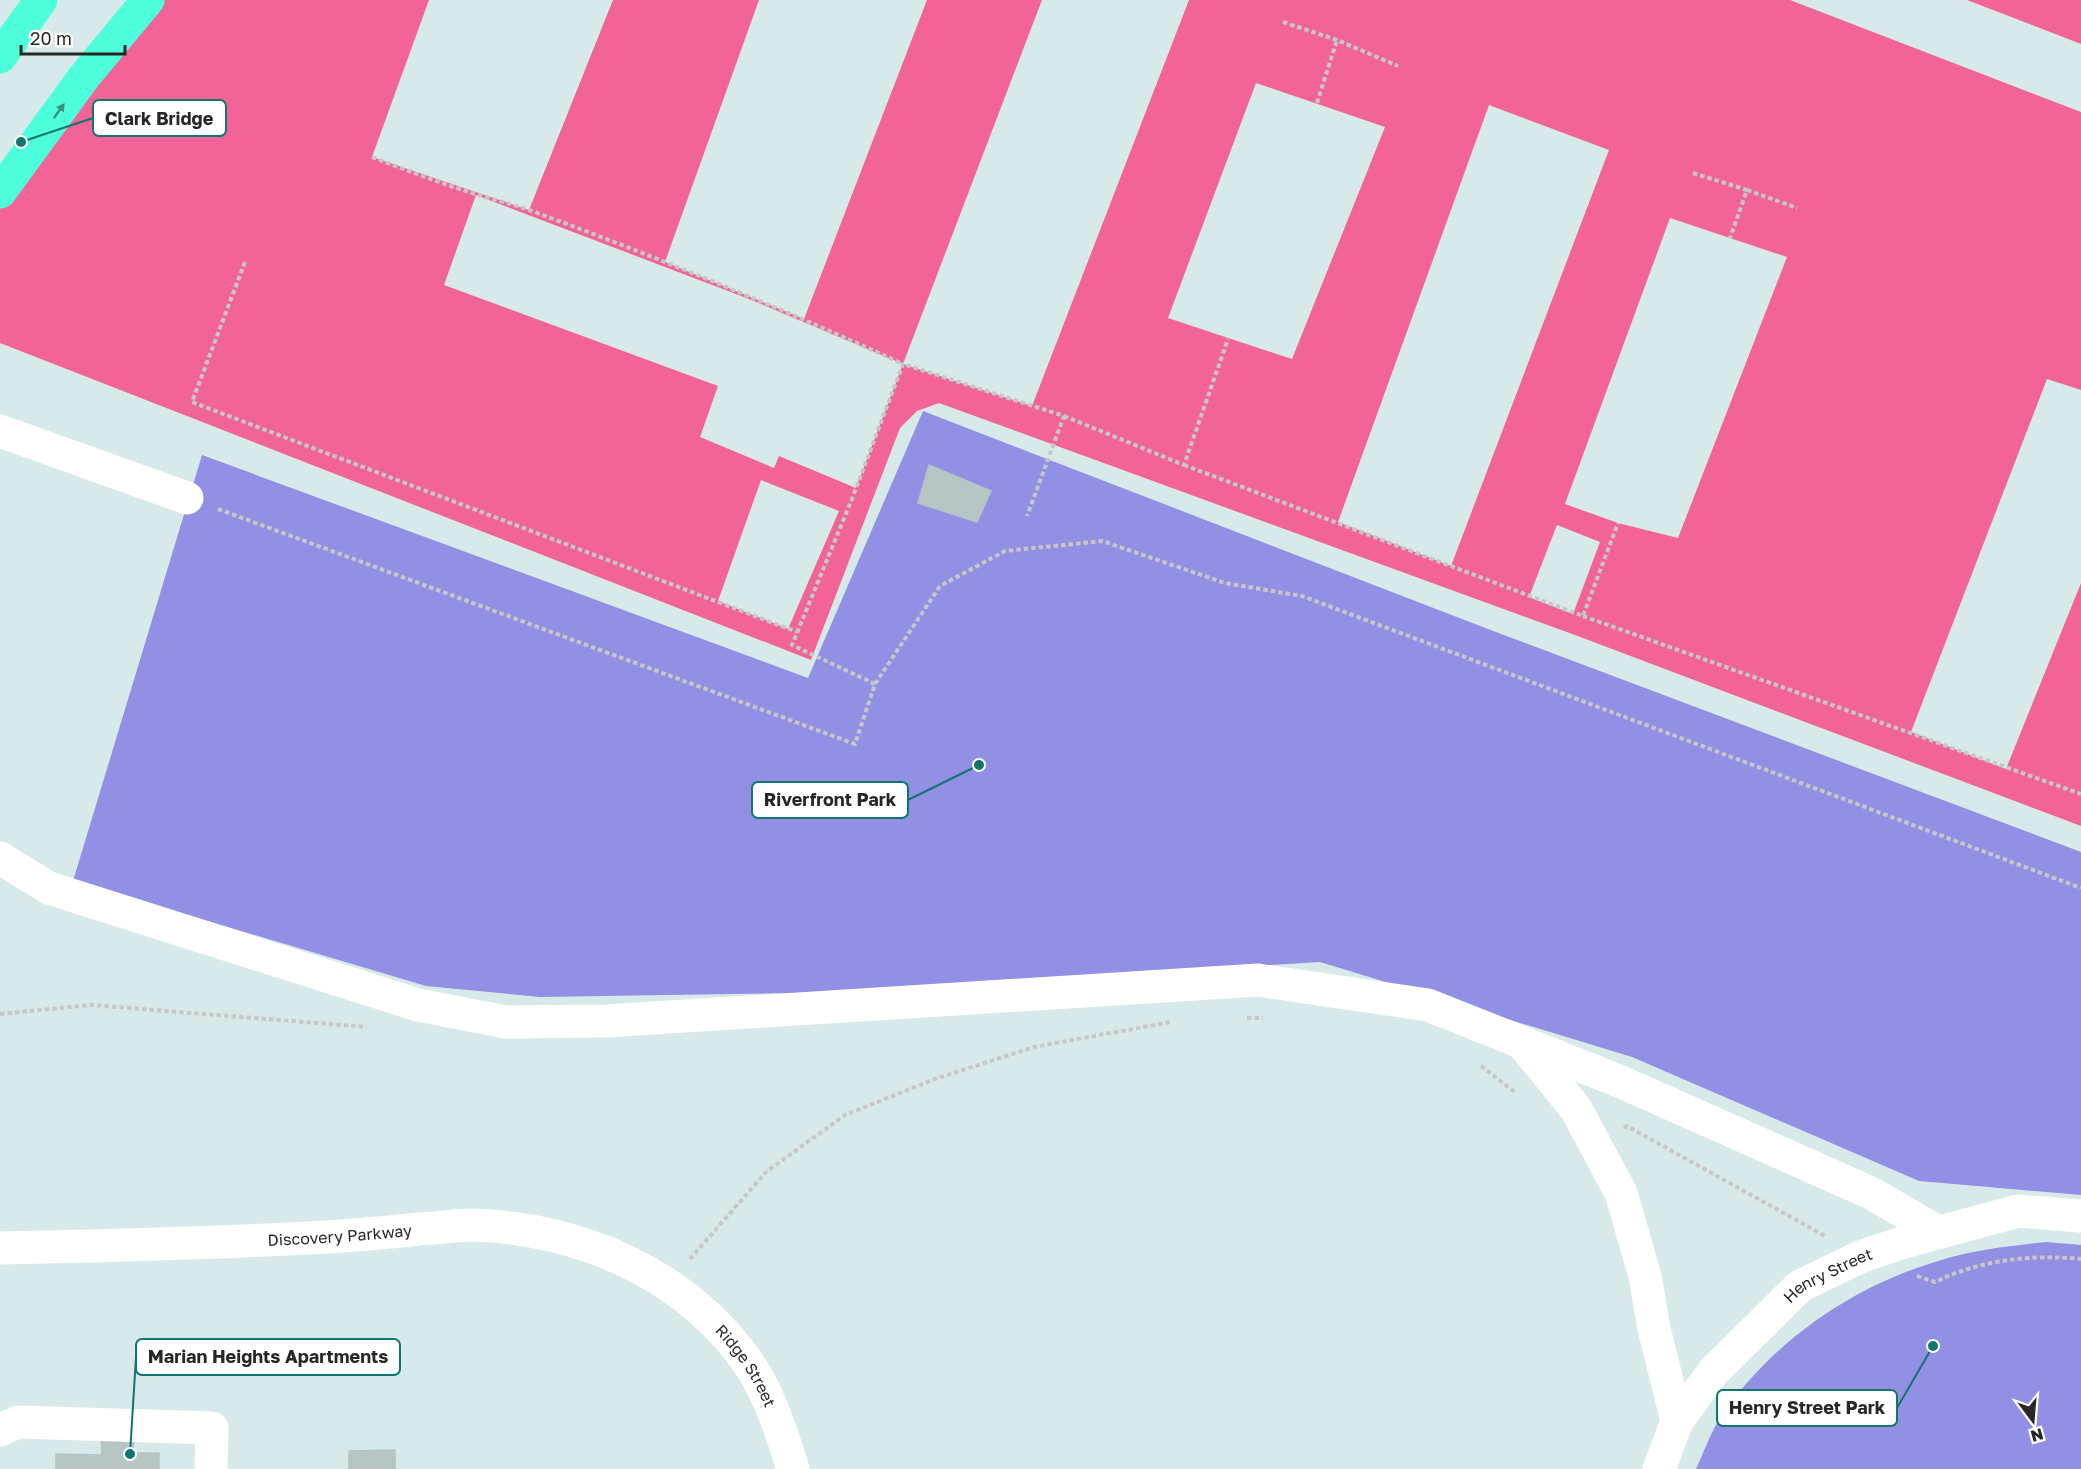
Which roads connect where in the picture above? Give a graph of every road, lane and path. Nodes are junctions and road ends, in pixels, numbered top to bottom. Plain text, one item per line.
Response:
1 (41, 0) edge
2 (148, 0) edge
3 (1283, 22) dead end
4 (1337, 40) junction
5 (0, 57) edge
6 (1398, 66) dead end
7 (1317, 103) dead end
8 (372, 157) dead end
9 (1693, 173) dead end
10 (1747, 190) junction
11 (0, 192) edge
12 (1797, 208) dead end
13 (1730, 238) dead end
14 (245, 262) dead end
15 (1228, 339) dead end
16 (903, 364) junction
17 (1064, 416) junction
18 (0, 431) edge
19 (1184, 465) junction
20 (187, 498) joint
21 (1027, 516) dead end
22 (1618, 523) dead end
23 (1583, 616) junction
24 (797, 632) junction
25 (875, 684) junction
26 (2081, 794) edge
27 (0, 858) edge
28 (2081, 888) edge
29 (0, 1014) edge
30 (1246, 1018) dead end
31 (1268, 1018) dead end
32 (1179, 1021) dead end
33 (375, 1028) dead end
34 (1522, 1043) junction
35 (1476, 1062) dead end
36 (1518, 1094) dead end
37 (1594, 1143) junction
38 (2081, 1216) edge
39 (1938, 1232) junction
40 (0, 1248) edge
41 (1860, 1257) junction
42 (2081, 1258) edge
43 (1914, 1275) dead end
44 (668, 1285) junction
45 (1677, 1421) junction
46 (0, 1430) edge
47 (211, 1469) edge
48 (794, 1469) edge
49 (1659, 1469) edge

1 - 5 highway
11 -> 2 highway
3 - 4 path
4 - 6 path
4 - 7 path
8 - 16 path
9 - 10 path
10 - 12 path
10 - 13 path
14 - 24 path
15 - 19 path
16 - 17 path
16 - 24 path
17 - 19 path
17 - 21 path
18 - 20 street
19 - 23 path
20 - 25 path
22 - 23 path
23 - 26 path
24 - 25 path
25 - 28 path
27 - 34 street
29 - 33 path
30 - 31 path
32 - 44 path
34 - 37 street
34 - 39 street
35 - 36 path
37 - 41 path
37 - 45 street
38 - 39 street, Henry Street
39 - 41 street, Henry Street
40 - 44 street, Discovery Parkway
41 - 45 street, Henry Street
42 - 43 path
44 - 48 street, Ridge Street
45 - 49 street, Henry Street
46 - 47 street

